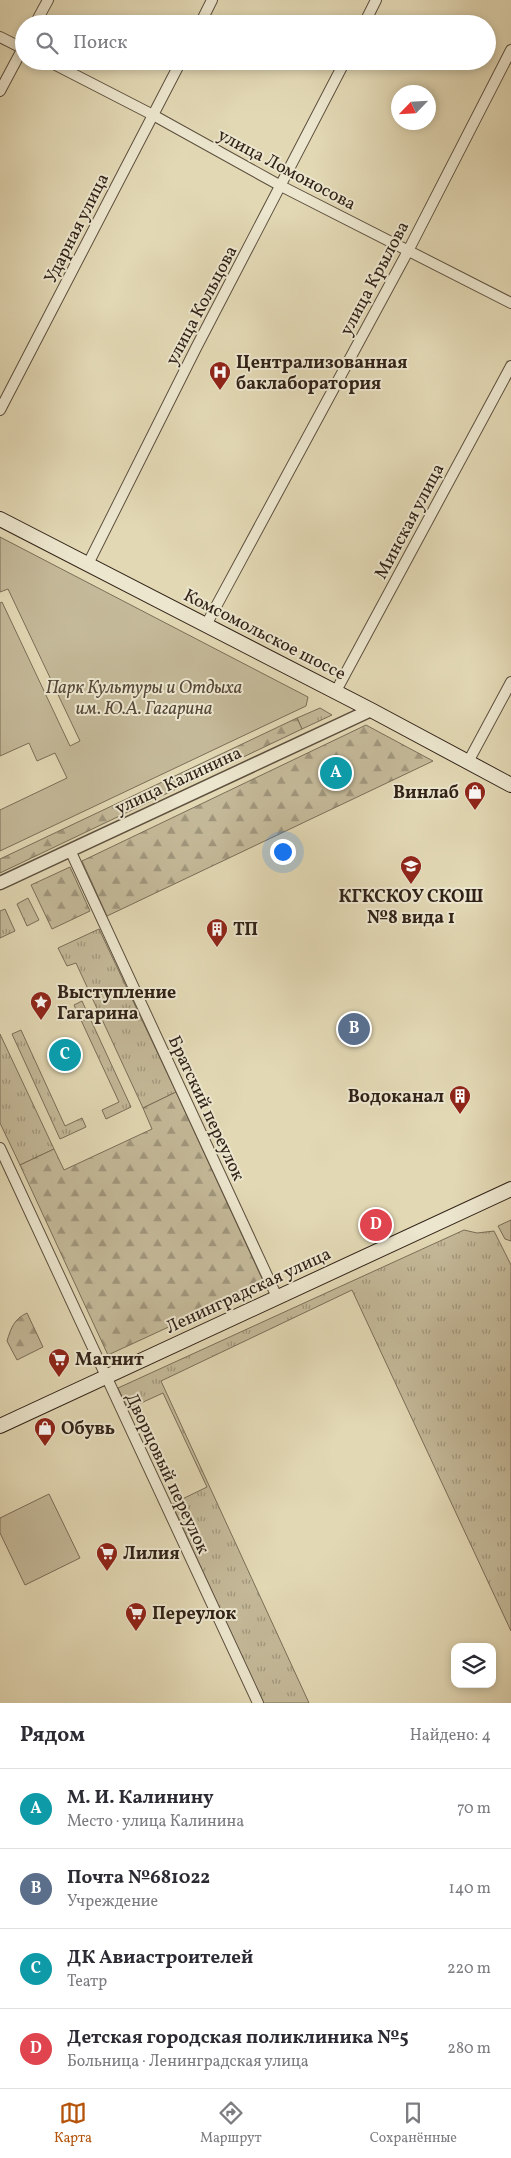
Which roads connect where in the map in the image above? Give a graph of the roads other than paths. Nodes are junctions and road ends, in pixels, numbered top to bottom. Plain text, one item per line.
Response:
1 (48, 0) edge
2 (212, 0) edge
3 (376, 0) edge
4 (40, 15) edge
5 (204, 15) edge
6 (368, 15) edge
7 (0, 37) edge
8 (15, 44) edge
9 (511, 50) edge
10 (15, 62) edge
11 (66, 70) edge
12 (176, 70) edge
13 (340, 70) edge
14 (0, 91) edge
15 (153, 115) junction
16 (282, 186) junction
17 (408, 251) junction
18 (511, 303) edge
19 (511, 366) edge
20 (0, 410) edge
21 (0, 519) edge
22 (88, 564) junction
23 (206, 624) junction
24 (511, 682) edge
25 (336, 691) junction
26 (371, 710) junction
27 (468, 762) junction
28 (511, 785) edge
29 (70, 850) junction
30 (0, 883) edge
31 (0, 1148) edge
32 (511, 1189) edge
33 (277, 1297) junction
34 (105, 1377) junction
35 (0, 1426) edge
36 (258, 1703) edge

1 - 4 street
2 - 5 street
3 - 6 street
7 - 8 street
9 - 17 street, улица Крылова
10 - 14 street
11 - 15 street, улица Ломоносова
12 - 15 street, Ударная улица
13 - 16 street, улица Кольцова
15 - 16 street, улица Ломоносова
15 - 20 street, Ударная улица
16 - 17 street, улица Ломоносова
16 - 22 street, улица Кольцова
17 - 18 street, улица Ломоносова
17 - 23 street, улица Крылова
19 - 25 street, Минская улица
21 - 22 main road, Комсомольское шоссе
22 - 23 main road, Комсомольское шоссе
23 - 25 main road, Комсомольское шоссе
24 - 27 street
25 - 26 main road, Комсомольское шоссе
26 - 27 main road, Комсомольское шоссе
26 - 29 street, улица Калинина
27 - 28 main road, Комсомольское шоссе
29 - 30 street, улица Калинина
29 - 33 street, Братский переулок
31 - 34 street, Дворцовый переулок
32 - 33 main road, Ленинградская улица
33 - 34 main road, Ленинградская улица
34 - 35 main road, Ленинградская улица
34 - 36 street, Дворцовый переулок

